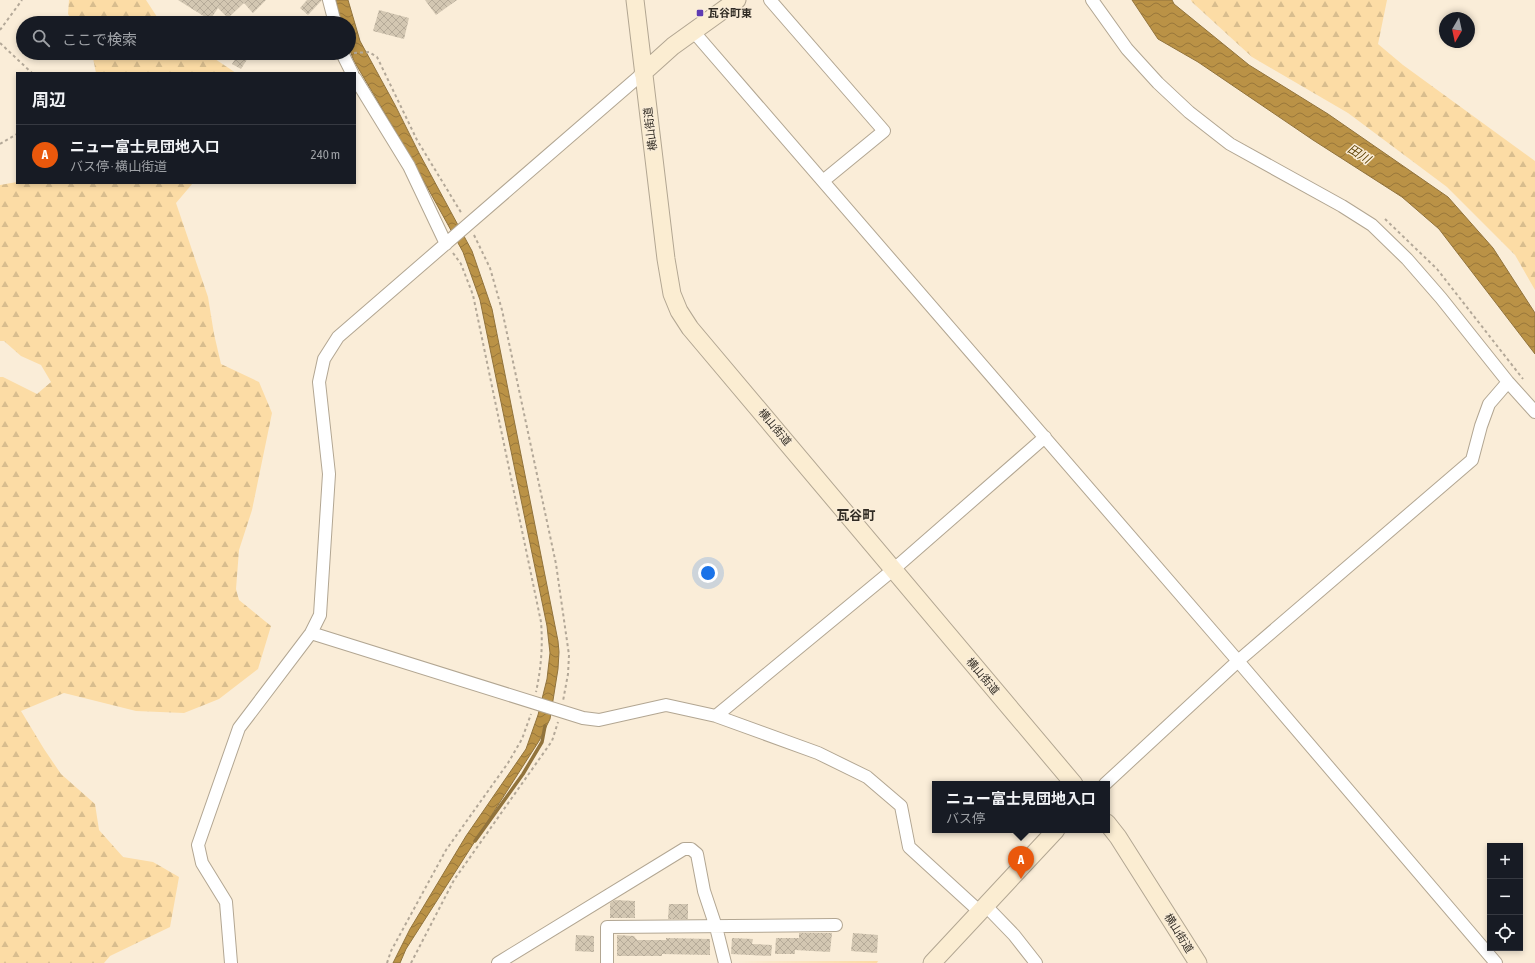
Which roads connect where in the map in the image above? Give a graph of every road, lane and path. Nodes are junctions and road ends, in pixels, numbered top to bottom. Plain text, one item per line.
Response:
1 (22, 0) edge
2 (330, 0) edge
3 (635, 0) edge
4 (737, 0) edge
5 (770, 0) edge
6 (1092, 0) edge
7 (333, 16) edge
8 (0, 30) edge
9 (693, 31) junction
10 (0, 43) edge
11 (356, 53) edge
12 (16, 58) edge
13 (18, 60) edge
14 (346, 60) edge
15 (31, 72) edge
16 (352, 72) edge
17 (643, 73) junction
18 (356, 80) edge
19 (16, 135) edge
20 (0, 144) edge
21 (824, 182) junction
22 (468, 224) junction
23 (446, 244) junction
24 (1508, 382) junction
25 (1535, 412) edge
26 (1045, 437) junction
27 (894, 569) junction
28 (311, 633) junction
29 (1238, 661) junction
30 (534, 703) junction
31 (561, 712) junction
32 (716, 716) junction
33 (1071, 781) edge
34 (1108, 781) edge
35 (1110, 827) edge
36 (1053, 833) edge
37 (982, 908) junction
38 (836, 925) dead end
39 (716, 927) junction
40 (231, 963) edge
41 (387, 963) edge
42 (411, 963) edge
43 (498, 963) edge
44 (606, 963) edge
45 (724, 963) edge
46 (932, 963) edge
47 (1036, 963) edge
48 (1198, 963) edge
49 (1496, 963) edge

1 - 8 path
2 - 7 street
3 - 17 street, 横山街道
4 - 9 street
5 - 21 street
6 - 24 street
9 - 17 street
9 - 21 street
10 - 12 path
11 - 22 path
13 - 15 path
14 - 16 street
17 - 22 street
17 - 27 street, 横山街道
18 - 23 street
19 - 20 path
21 - 26 street
22 - 23 street
22 - 31 path
23 - 28 street
23 - 30 path
24 - 25 street
24 - 29 street
26 - 27 street
26 - 29 street
27 - 32 street
27 - 33 street, 横山街道
28 - 30 street
28 - 40 street
29 - 34 street
29 - 49 street
30 - 31 street
30 - 41 path
31 - 32 street
31 - 42 path
32 - 37 street
35 - 48 street, 横山街道
36 - 37 street
37 - 46 street
37 - 47 street
38 - 39 street
39 - 43 street
39 - 44 street
39 - 45 street

